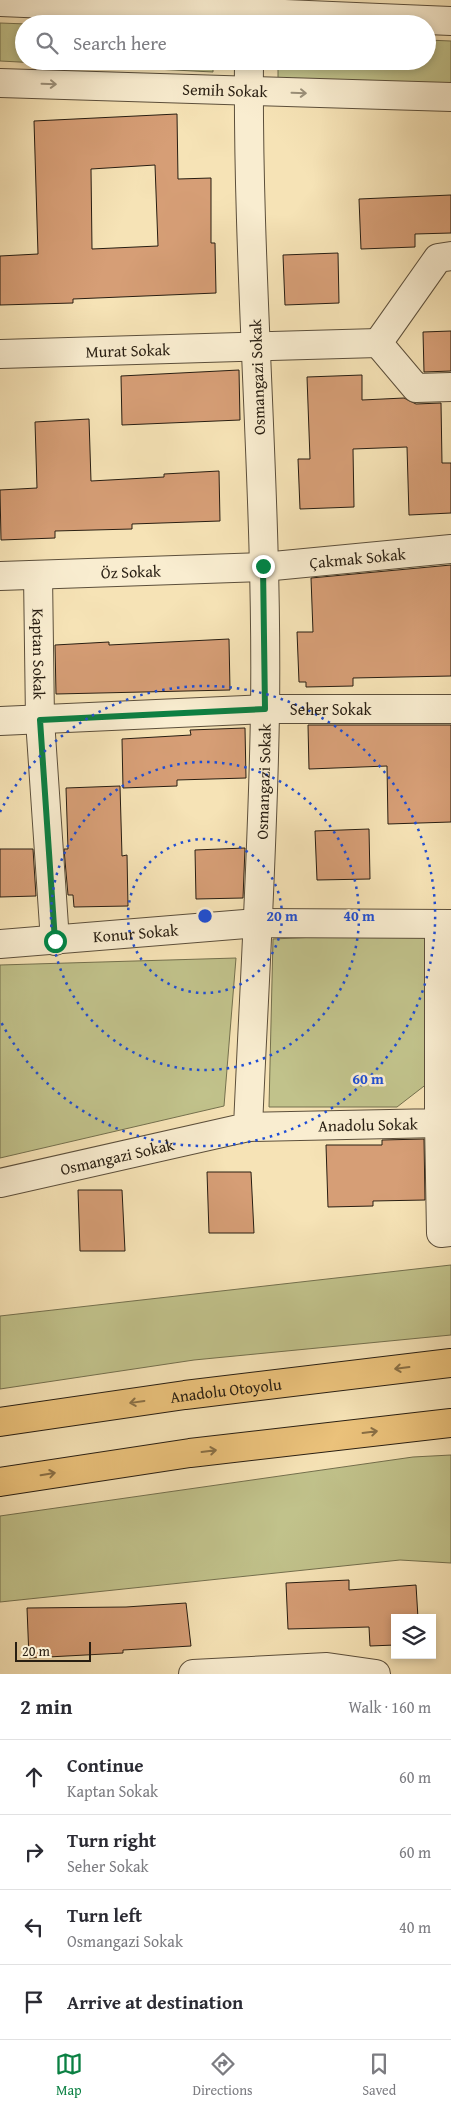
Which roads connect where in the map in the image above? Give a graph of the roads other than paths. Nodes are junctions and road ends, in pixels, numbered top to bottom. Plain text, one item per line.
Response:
1 (0, 2) edge
2 (249, 12) edge
3 (316, 15) edge
4 (436, 20) edge
5 (451, 21) edge
6 (249, 70) edge
7 (0, 83) edge
8 (249, 91) junction
9 (451, 97) edge
10 (451, 256) edge
11 (378, 343) junction
12 (255, 347) junction
13 (0, 354) edge
14 (451, 387) edge
15 (451, 549) edge
16 (263, 566) junction
17 (0, 576) edge
18 (38, 576) junction
19 (265, 709) junction
20 (451, 709) edge
21 (40, 720) junction
22 (0, 721) edge
23 (257, 923) junction
24 (445, 924) edge
25 (55, 941) junction
26 (0, 944) edge
27 (439, 1123) junction
28 (248, 1127) junction
29 (0, 1183) edge
30 (451, 1232) edge
31 (451, 1363) edge
32 (0, 1422) edge
33 (451, 1423) edge
34 (0, 1482) edge
35 (256, 1672) edge
36 (193, 1674) edge
37 (376, 1674) edge

1 - 2 street
2 - 3 street
4 - 5 street
6 - 8 street, Osmangazi Sokak
7 -> 8 street, Semih Sokak
8 -> 9 street, Semih Sokak
8 - 12 street, Osmangazi Sokak
10 - 11 street
11 - 12 street, Murat Sokak
11 - 14 street
12 - 13 street, Murat Sokak
12 - 16 street, Osmangazi Sokak
15 - 16 street, Çakmak Sokak
16 - 18 street, Öz Sokak
16 - 19 street, Osmangazi Sokak
17 - 18 street, Öz Sokak
18 - 21 street, Kaptan Sokak
19 - 20 street, Seher Sokak
19 - 21 street, Seher Sokak
19 - 23 street, Osmangazi Sokak
21 - 22 street, Seher Sokak
21 - 25 street, Kaptan Sokak
23 - 24 street, Konur Sokak
23 - 25 street, Konur Sokak
23 - 28 street, Osmangazi Sokak
24 - 27 street, Anadolu Sokak
25 - 26 street, Konur Sokak
27 - 28 street, Anadolu Sokak
27 - 30 street
28 - 29 street, Osmangazi Sokak
31 -> 32 highway, Anadolu Otoyolu
34 -> 33 highway
35 - 36 street
35 - 37 street

